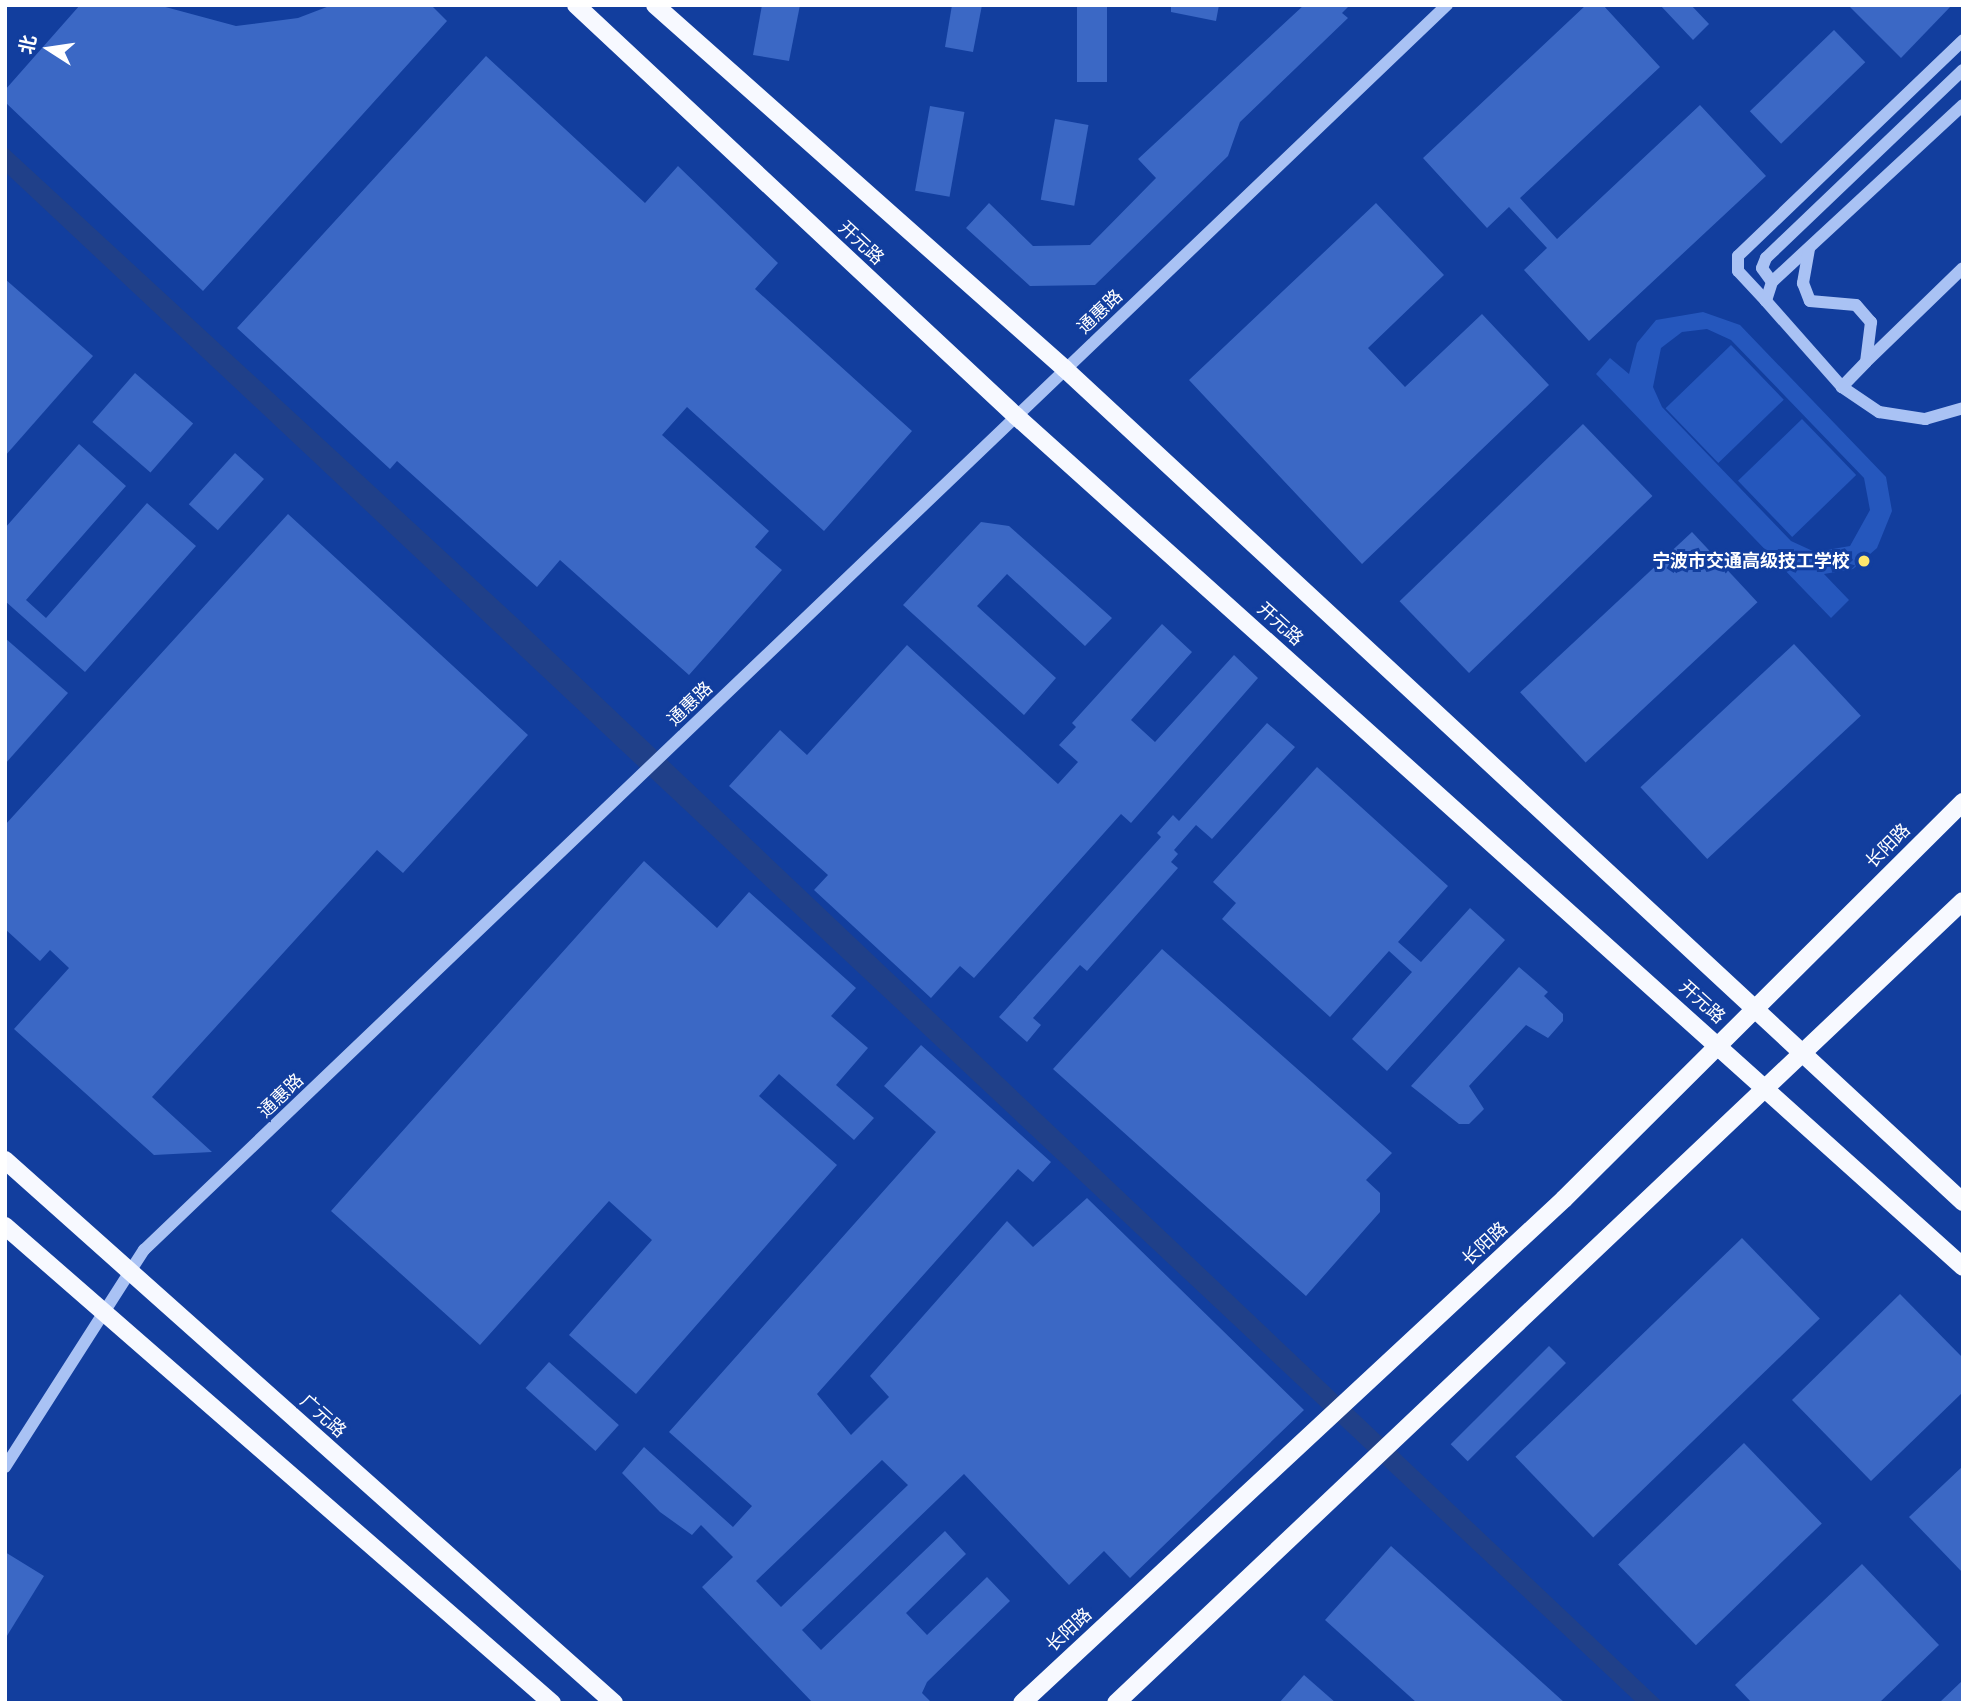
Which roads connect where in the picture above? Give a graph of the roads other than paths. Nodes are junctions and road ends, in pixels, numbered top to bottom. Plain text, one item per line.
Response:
1 (576, 5) edge
2 (655, 5) edge
3 (1447, 5) edge
4 (1963, 40) edge
5 (1963, 71) edge
6 (1963, 105) edge
7 (1811, 246) junction
8 (1963, 268) edge
9 (1772, 282) junction
10 (1766, 301) junction
11 (1866, 362) junction
12 (1065, 369) junction
13 (1842, 387) junction
14 (1963, 408) edge
15 (1016, 416) junction
16 (1963, 802) edge
17 (1963, 901) edge
18 (1756, 1007) junction
19 (1719, 1045) junction
20 (1799, 1056) junction
21 (1765, 1088) junction
22 (5, 1160) edge
23 (1963, 1202) edge
24 (5, 1226) edge
25 (1963, 1267) edge
26 (127, 1271) junction
27 (103, 1315) junction
28 (5, 1467) edge
29 (552, 1703) edge
30 (614, 1703) edge
31 (1021, 1703) edge
32 (1116, 1703) edge

1 - 15 main road, 开元路
2 - 12 main road, 开元路
3 - 12 street, 通惠路
4 - 10 street
5 - 9 street
6 - 7 street
7 - 9 street
7 - 11 street
8 - 11 street
9 - 10 street
10 - 13 street
11 - 13 street
12 - 15 street, 通惠路
12 - 18 main road, 开元路
13 - 14 street
15 - 19 main road, 开元路
15 - 26 street, 通惠路
16 - 18 main road, 长阳路
17 - 20 main road
18 - 19 main road, 长阳路
18 - 20 main road, 开元路
19 - 21 main road, 开元路
19 - 31 main road, 长阳路
20 - 21 main road
20 - 23 main road, 开元路
21 - 25 main road, 开元路
21 - 32 main road
22 - 26 main road, 广元路
24 - 27 main road
26 - 27 street, 通惠路
26 - 30 main road, 广元路
27 - 28 street, 通惠路
27 - 29 main road

